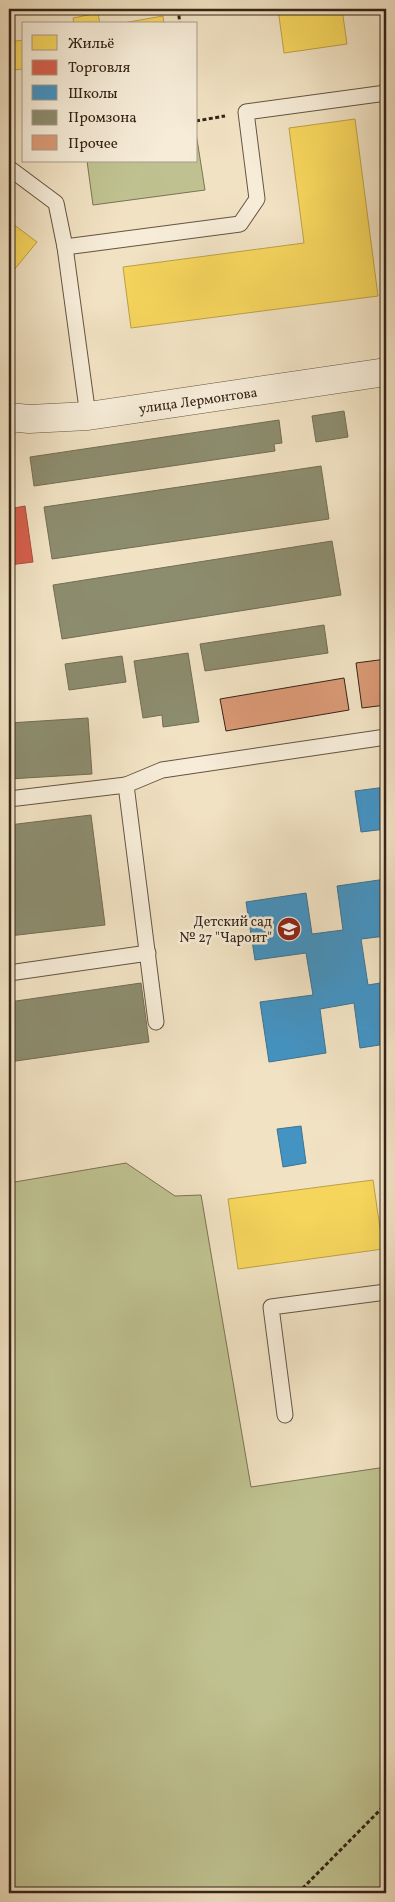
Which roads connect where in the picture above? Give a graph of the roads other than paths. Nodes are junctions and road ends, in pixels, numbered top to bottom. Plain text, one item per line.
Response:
1 (386, 93) edge
2 (9, 168) edge
3 (65, 247) junction
4 (386, 372) edge
5 (88, 416) junction
6 (9, 417) edge
7 (386, 737) edge
8 (126, 785) junction
9 (9, 799) edge
10 (148, 953) junction
11 (9, 973) edge
12 (156, 1022) dead end
13 (386, 1292) edge
14 (285, 1415) dead end

1 - 3 lane
2 - 3 lane
3 - 5 lane
4 - 5 street, улица Лермонтова
5 - 6 street, улица Лермонтова
7 - 8 lane
8 - 9 lane
8 - 10 lane
10 - 11 lane
10 - 12 lane
13 - 14 lane

